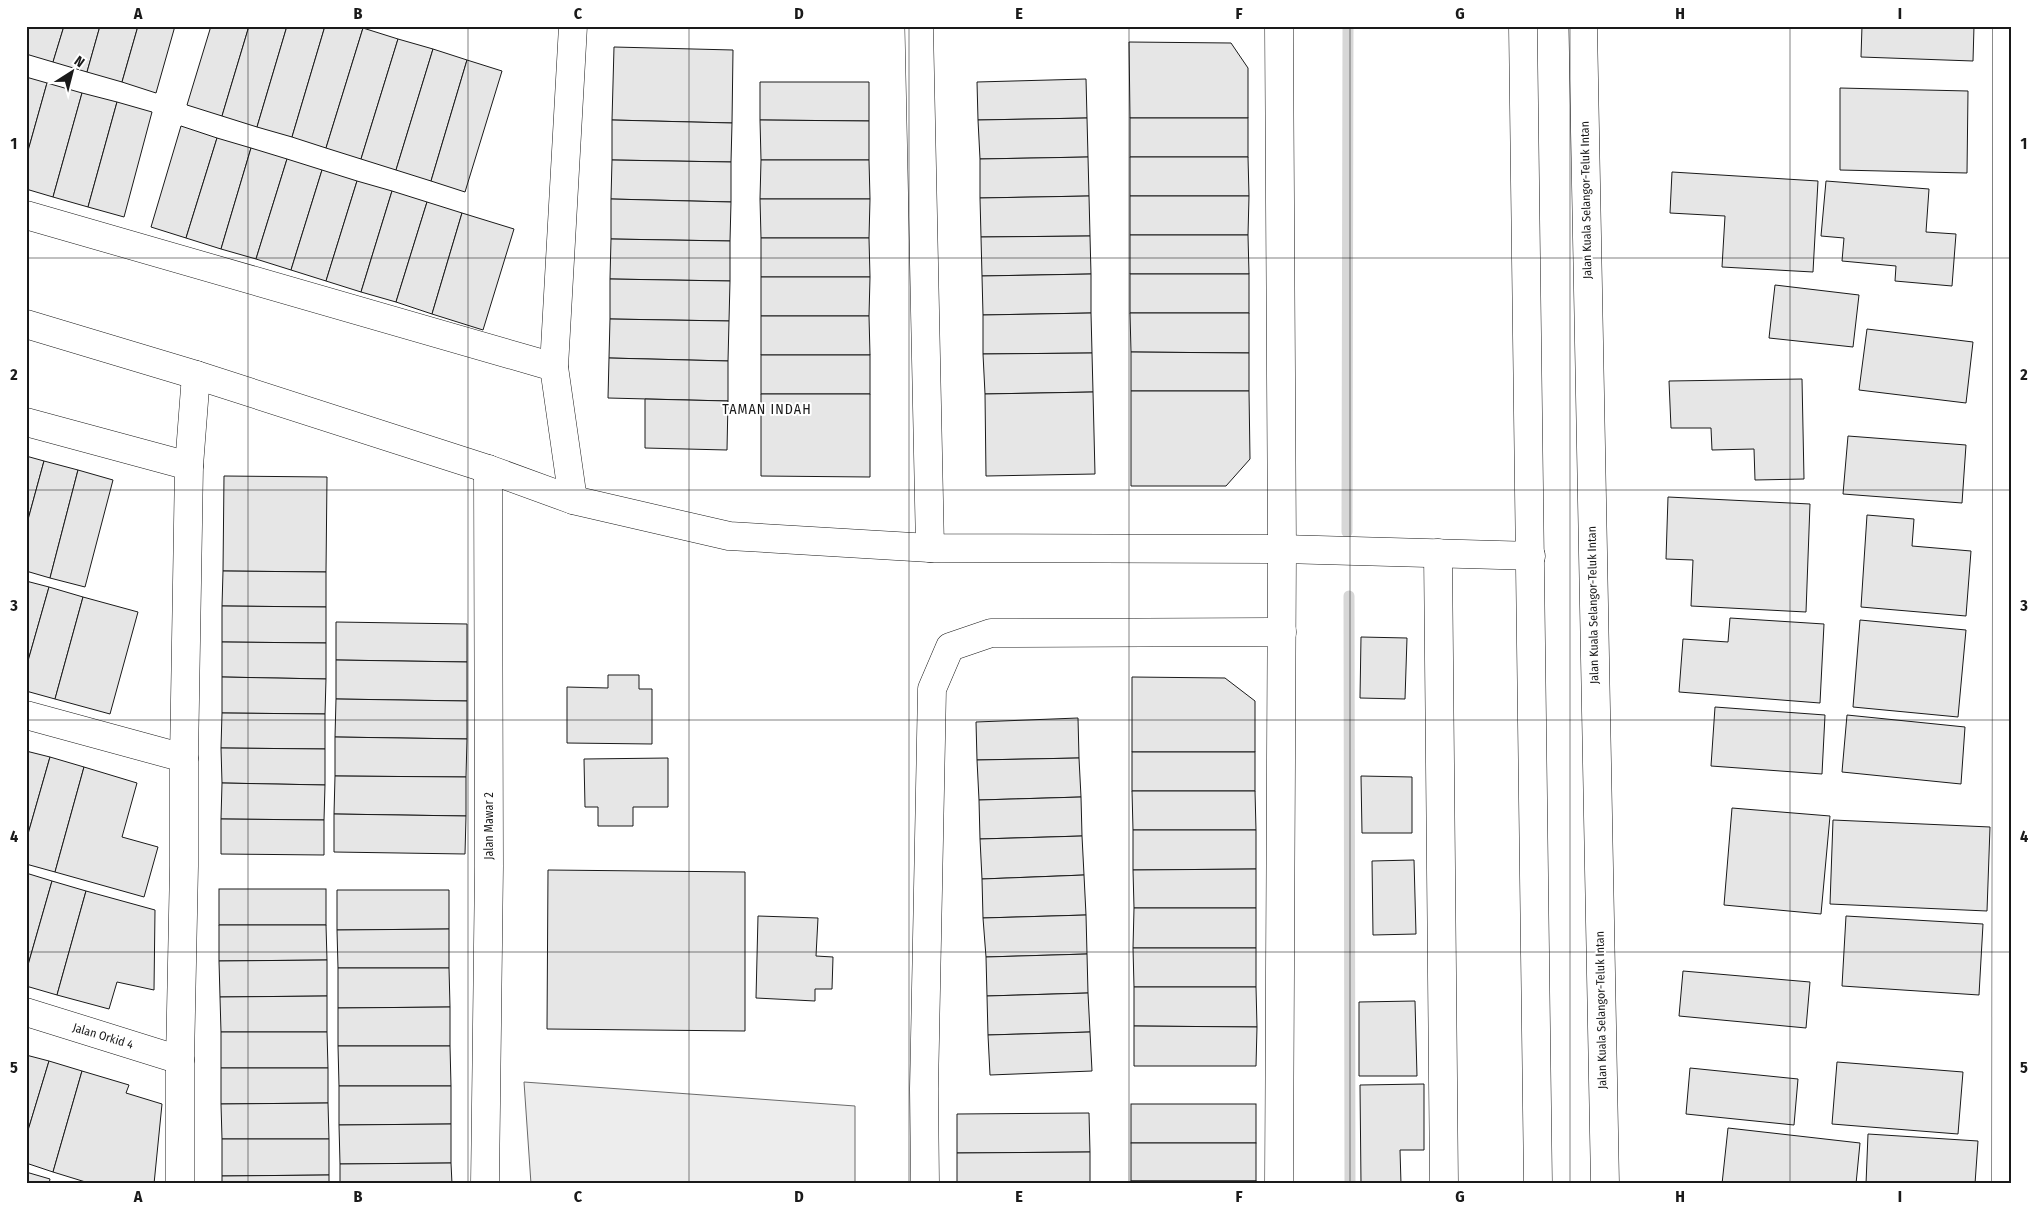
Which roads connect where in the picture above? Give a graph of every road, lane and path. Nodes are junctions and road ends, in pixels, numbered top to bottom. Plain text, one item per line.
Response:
1 (573, 26) edge
2 (919, 26) edge
3 (1279, 26) edge
4 (1523, 26) edge
5 (1583, 26) edge
6 (2007, 26) edge
7 (26, 215) edge
8 (26, 324) edge
9 (554, 367) junction
10 (196, 375) junction
11 (26, 422) edge
12 (189, 466) junction
13 (488, 469) junction
14 (573, 500) junction
15 (930, 548) junction
16 (1282, 550) junction
17 (1438, 553) junction
18 (1531, 556) junction
19 (1282, 632) junction
20 (26, 715) edge
21 (184, 758) junction
22 (26, 1012) edge
23 (180, 1060) junction
24 (180, 1184) edge
25 (485, 1184) edge
26 (925, 1184) edge
27 (1279, 1184) edge
28 (1444, 1184) edge
29 (1538, 1184) edge
30 (1605, 1184) edge
31 (2006, 1184) edge

1 - 9 main road
2 - 15 main road
3 - 16 main road
4 - 18 main road
5 - 30 main road, Jalan Kuala Selangor-Teluk Intan
6 - 31 main road
7 - 9 main road
8 - 10 main road
9 - 14 main road
10 - 12 main road
10 - 13 main road
11 - 12 main road
12 - 21 main road
13 - 14 main road
13 - 25 main road, Jalan Mawar 2
14 - 15 main road
15 - 16 main road
16 - 17 main road
16 - 19 main road
17 - 18 main road
17 - 28 main road
18 - 29 main road
19 - 26 main road
19 - 27 main road
20 - 21 main road
21 - 23 main road
22 - 23 main road, Jalan Orkid 4
23 - 24 main road

